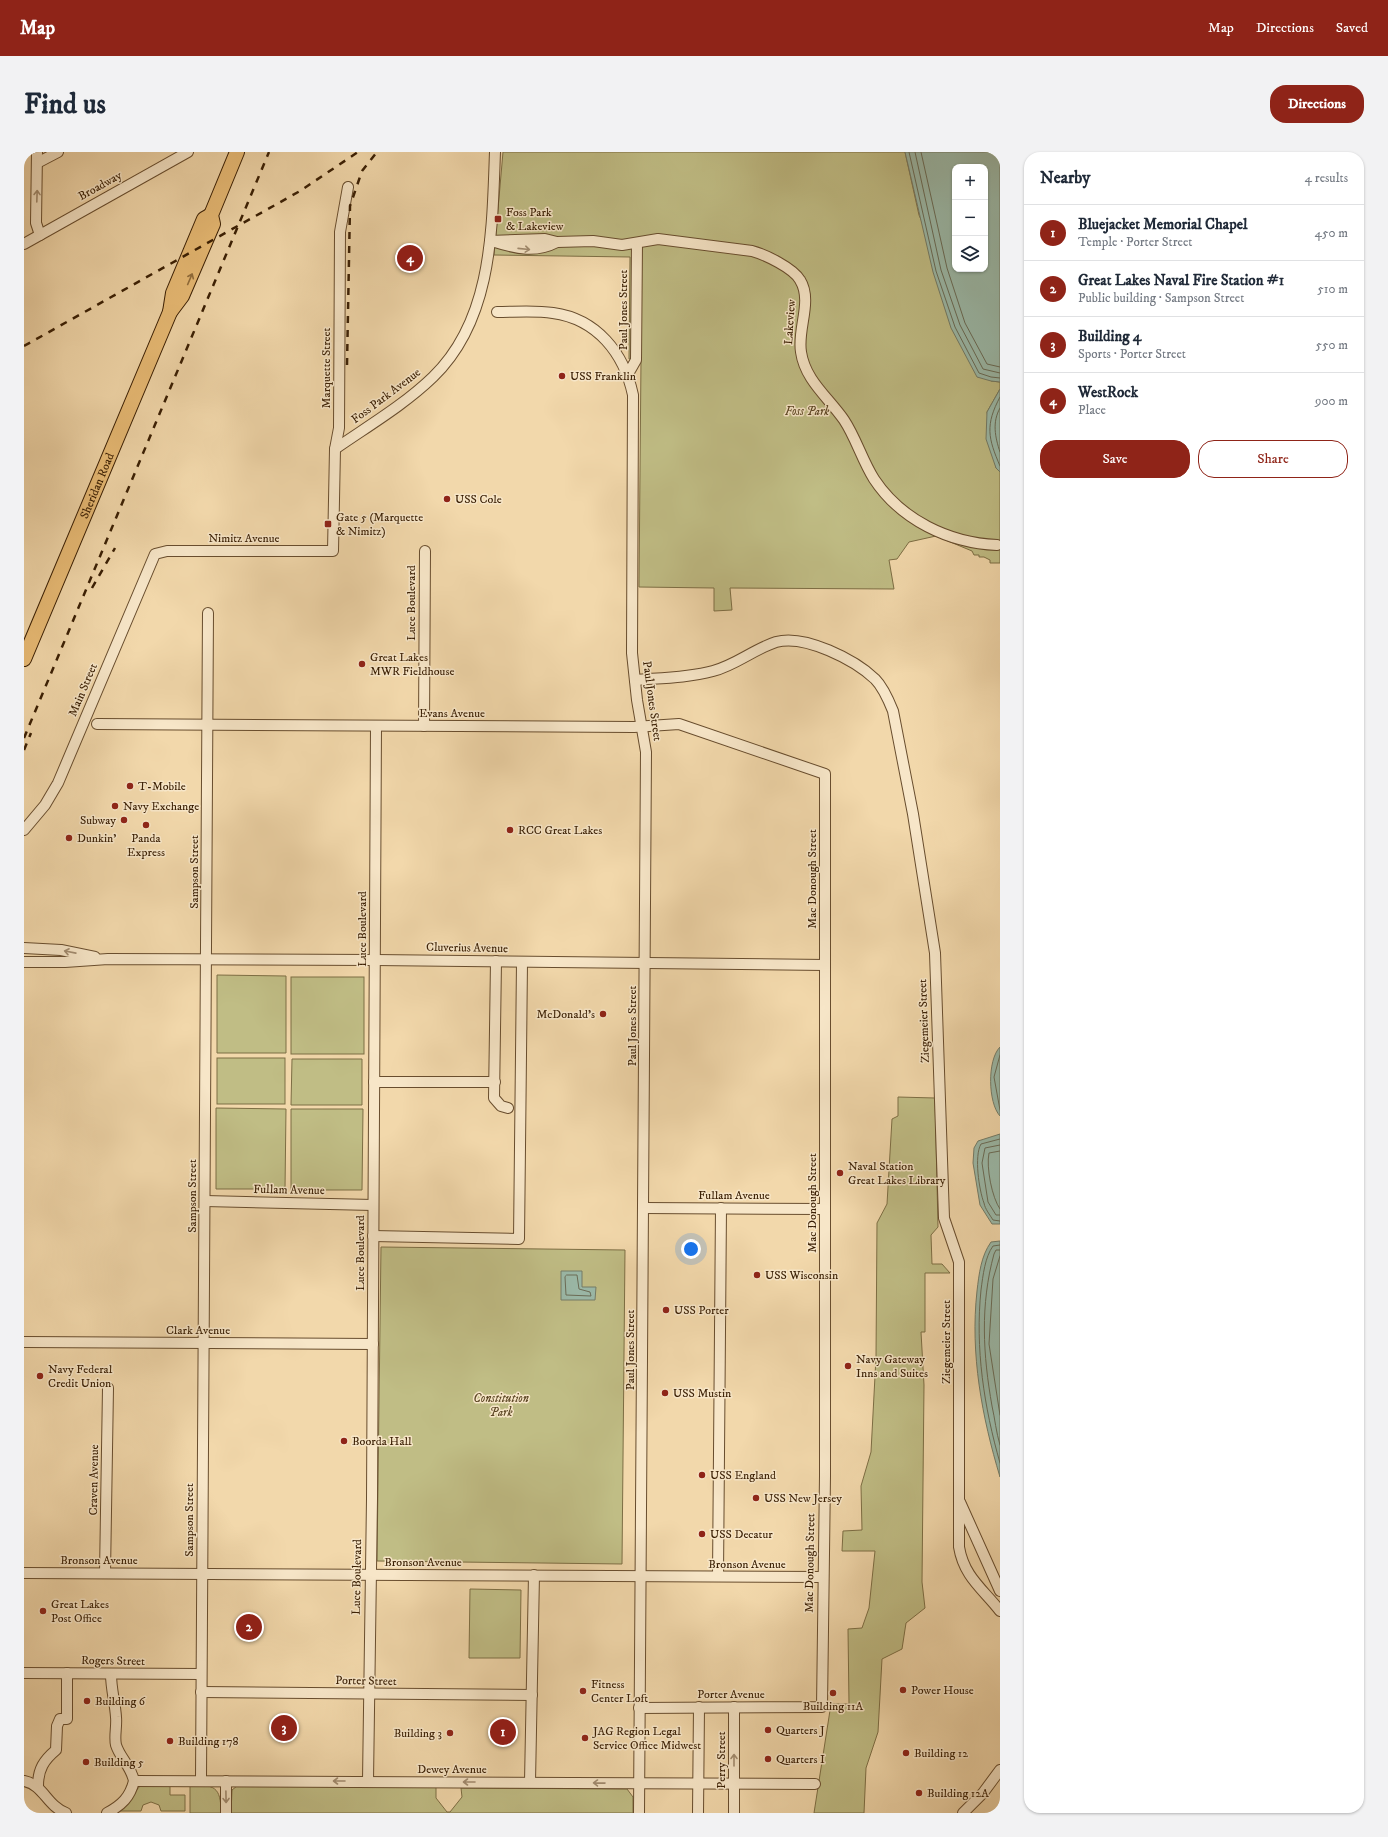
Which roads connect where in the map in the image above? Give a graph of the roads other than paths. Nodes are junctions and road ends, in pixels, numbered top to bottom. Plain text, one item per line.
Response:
1 (37, 152) edge
2 (58, 152) edge
3 (188, 152) edge
4 (237, 152) edge
5 (494, 152) edge
6 (37, 163) junction
7 (348, 186) dead end
8 (40, 235) junction
9 (490, 241) junction
10 (637, 242) junction
11 (24, 244) edge
12 (497, 312) dead end
13 (628, 374) junction
14 (335, 449) junction
15 (997, 545) dead end
16 (333, 551) joint
17 (424, 552) dead end
18 (156, 554) joint
19 (208, 613) dead end
20 (24, 659) edge
21 (635, 680) junction
22 (97, 724) dead end
23 (208, 724) junction
24 (376, 726) junction
25 (424, 726) junction
26 (642, 727) junction
27 (800, 766) joint
28 (24, 830) edge
29 (24, 948) edge
30 (108, 959) junction
31 (375, 960) junction
32 (207, 961) junction
33 (496, 961) junction
34 (24, 962) edge
35 (522, 962) junction
36 (645, 963) junction
37 (825, 965) junction
38 (374, 1082) junction
39 (495, 1082) junction
40 (508, 1108) dead end
41 (205, 1201) junction
42 (373, 1205) junction
43 (644, 1208) junction
44 (721, 1208) junction
45 (825, 1209) junction
46 (373, 1236) junction
47 (24, 1342) edge
48 (204, 1343) junction
49 (373, 1344) junction
50 (108, 1388) dead end
51 (959, 1498) junction
52 (24, 1573) edge
53 (105, 1573) junction
54 (202, 1574) junction
55 (369, 1575) junction
56 (534, 1576) junction
57 (639, 1576) junction
58 (718, 1576) junction
59 (823, 1577) junction
60 (1000, 1591) edge
61 (1000, 1611) edge
62 (24, 1673) edge
63 (67, 1673) junction
64 (111, 1674) junction
65 (201, 1674) junction
66 (201, 1692) junction
67 (368, 1694) junction
68 (532, 1695) junction
69 (699, 1707) junction
70 (734, 1707) junction
71 (822, 1707) joint
72 (639, 1708) junction
73 (1000, 1770) edge
74 (201, 1780) junction
75 (24, 1781) edge
76 (134, 1781) junction
77 (226, 1781) junction
78 (368, 1781) junction
79 (530, 1782) junction
80 (638, 1784) junction
81 (698, 1784) junction
82 (733, 1784) junction
83 (815, 1784) dead end
84 (38, 1786) junction
85 (66, 1813) edge
86 (107, 1813) edge
87 (226, 1813) edge
88 (639, 1813) edge
89 (698, 1813) edge
90 (734, 1813) edge
91 (963, 1813) edge

1 - 6 street
2 - 6 street
3 - 8 street, Broadway
4 - 20 highway, Sheridan Road
5 - 9 street, Foss Park Avenue
8 -> 6 street
7 - 14 street, Marquette Street
8 - 11 street, Broadway
9 - 10 street, Lakeview
9 - 14 street, Foss Park Avenue
10 - 13 street, Paul Jones Street
10 - 15 street, Lakeview
12 - 13 street
13 - 21 street, Paul Jones Street
14 - 16 street, Marquette Street
16 - 18 street, Nimitz Avenue
17 - 25 street, Luce Boulevard
18 - 28 street, Main Street
19 - 23 street, Sampson Street
21 - 26 street, Paul Jones Street
21 - 51 street, Ziegemeier Street
22 - 23 street, Evans Avenue
23 - 24 street, Evans Avenue
23 - 32 street, Sampson Street
24 - 25 street, Evans Avenue
24 - 31 street, Luce Boulevard
25 - 26 street, Evans Avenue
26 - 27 street, Evans Avenue
26 - 36 street, Paul Jones Street
27 - 37 street, Mac Donough Street
30 -> 29 street, Cluverius Avenue
30 - 32 street, Cluverius Avenue
30 - 34 street, Cluverius Avenue
31 - 32 street, Cluverius Avenue
31 - 33 street, Cluverius Avenue
31 - 38 street, Luce Boulevard
32 - 41 street, Sampson Street
33 - 35 street, Cluverius Avenue
33 - 39 street
35 - 36 street, Cluverius Avenue
35 - 46 street
36 - 37 street, Cluverius Avenue
36 - 43 street, Paul Jones Street
37 - 45 street, Mac Donough Street
38 - 39 street
38 - 42 street, Luce Boulevard
39 - 40 street
41 - 42 street, Fullam Avenue
41 - 48 street, Sampson Street
42 - 46 street, Luce Boulevard
43 - 44 street, Fullam Avenue
43 - 57 street, Paul Jones Street
44 - 45 street, Fullam Avenue
44 - 58 street
45 - 59 street, Mac Donough Street
46 - 49 street, Luce Boulevard
47 - 48 street, Clark Avenue
48 - 49 street, Clark Avenue
48 - 54 street, Sampson Street
49 - 55 street, Luce Boulevard
50 - 53 street, Craven Avenue
51 - 60 street
51 - 61 street, Ziegemeier Street
52 - 53 street, Bronson Avenue
53 - 54 street, Bronson Avenue
54 - 55 street, Bronson Avenue
54 - 65 street, Sampson Street
55 - 56 street, Bronson Avenue
55 - 67 street, Luce Boulevard
56 - 57 street, Bronson Avenue
56 - 68 street
57 - 58 street, Bronson Avenue
57 - 72 street, Paul Jones Street
58 - 59 street, Bronson Avenue
59 - 71 street, Mac Donough Street
62 - 63 street, Rogers Street
63 - 64 street, Rogers Street
63 - 84 street
64 - 65 street, Rogers Street
64 - 76 street
65 - 66 street, Sampson Street
66 - 67 street, Porter Street
66 - 74 street, Sampson Street
67 - 68 street, Porter Street
67 - 78 street, Luce Boulevard
68 - 79 street
69 - 70 street, Porter Avenue
69 - 72 street, Porter Avenue
69 - 81 street
70 - 71 street, Porter Avenue
82 -> 70 street, Perry Street
72 - 80 street, Paul Jones Street
73 - 91 street
74 - 76 street, Dewey Avenue
74 - 77 street, Dewey Avenue
75 - 84 street
76 - 86 street
78 -> 77 street, Dewey Avenue
77 -> 87 street
79 -> 78 street, Dewey Avenue
80 -> 79 street, Dewey Avenue
80 - 81 street, Dewey Avenue
80 - 88 street, Paul Jones Street
81 - 82 street, Dewey Avenue
81 - 89 street
82 - 83 street, Dewey Avenue
82 - 90 street, Perry Street
84 - 85 street

